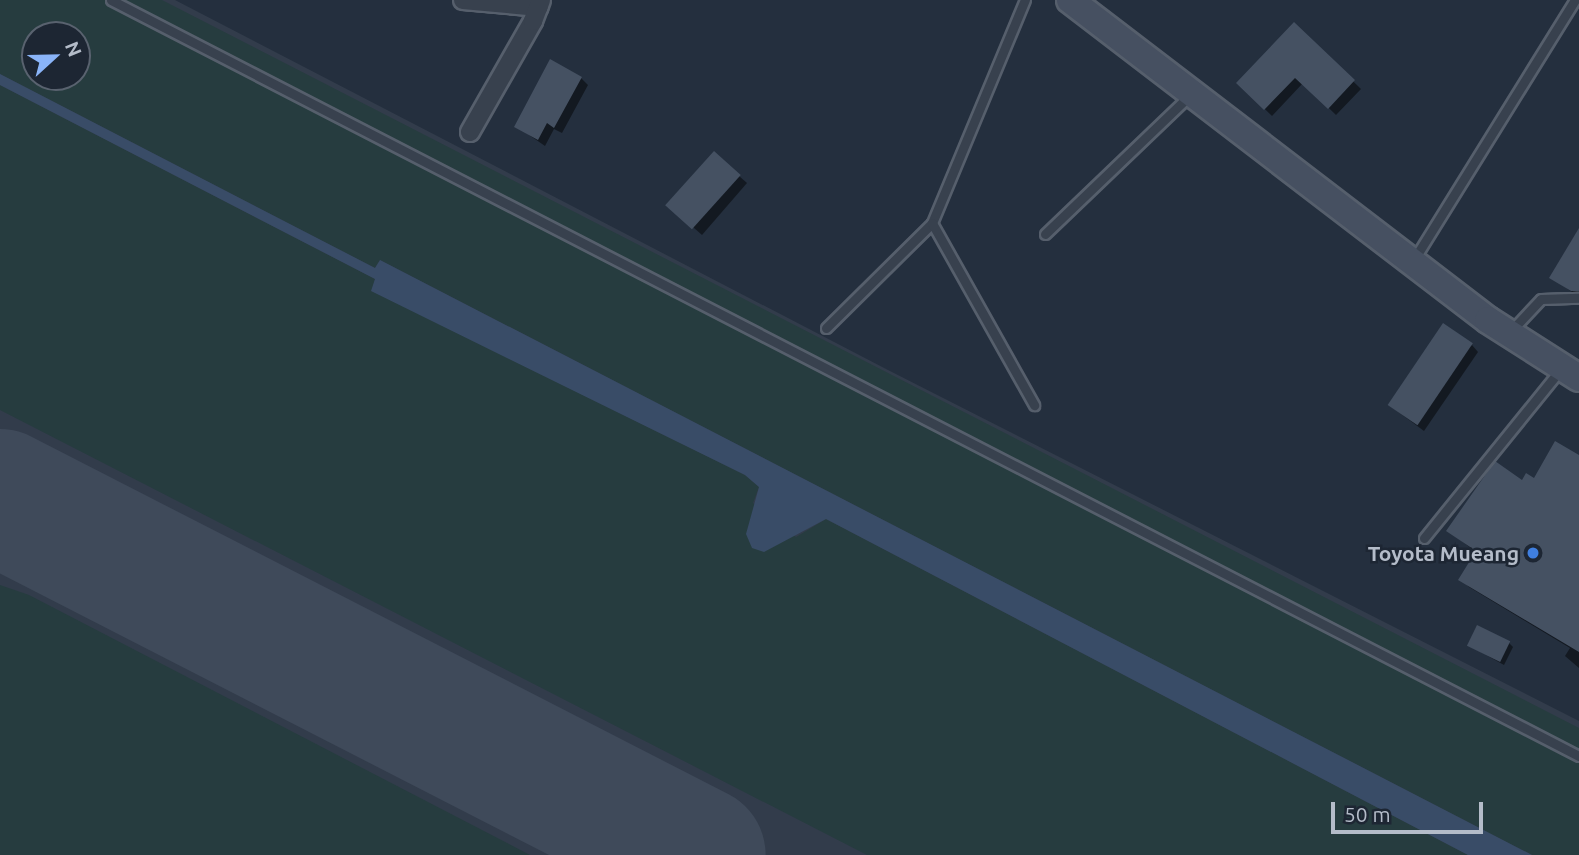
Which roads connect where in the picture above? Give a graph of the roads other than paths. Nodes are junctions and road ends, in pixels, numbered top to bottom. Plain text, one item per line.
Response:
1 (111, 0) edge
2 (463, 0) edge
3 (1025, 0) edge
4 (1070, 0) edge
5 (1575, 0) edge
6 (540, 3) edge
7 (1192, 93) junction
8 (470, 132) dead end
9 (932, 223) junction
10 (1045, 234) dead end
11 (1412, 262) junction
12 (1579, 298) edge
13 (826, 328) dead end
14 (1509, 333) junction
15 (1570, 373) edge
16 (1034, 405) dead end
17 (1424, 538) dead end
18 (1579, 757) edge

1 - 18 lane
2 - 6 street
3 - 9 lane
4 - 7 main road
5 - 11 lane
6 - 8 street
7 - 10 lane
7 - 11 main road
9 - 13 lane
9 - 16 lane
11 - 14 main road
12 - 14 lane
14 - 15 main road
15 - 17 lane

